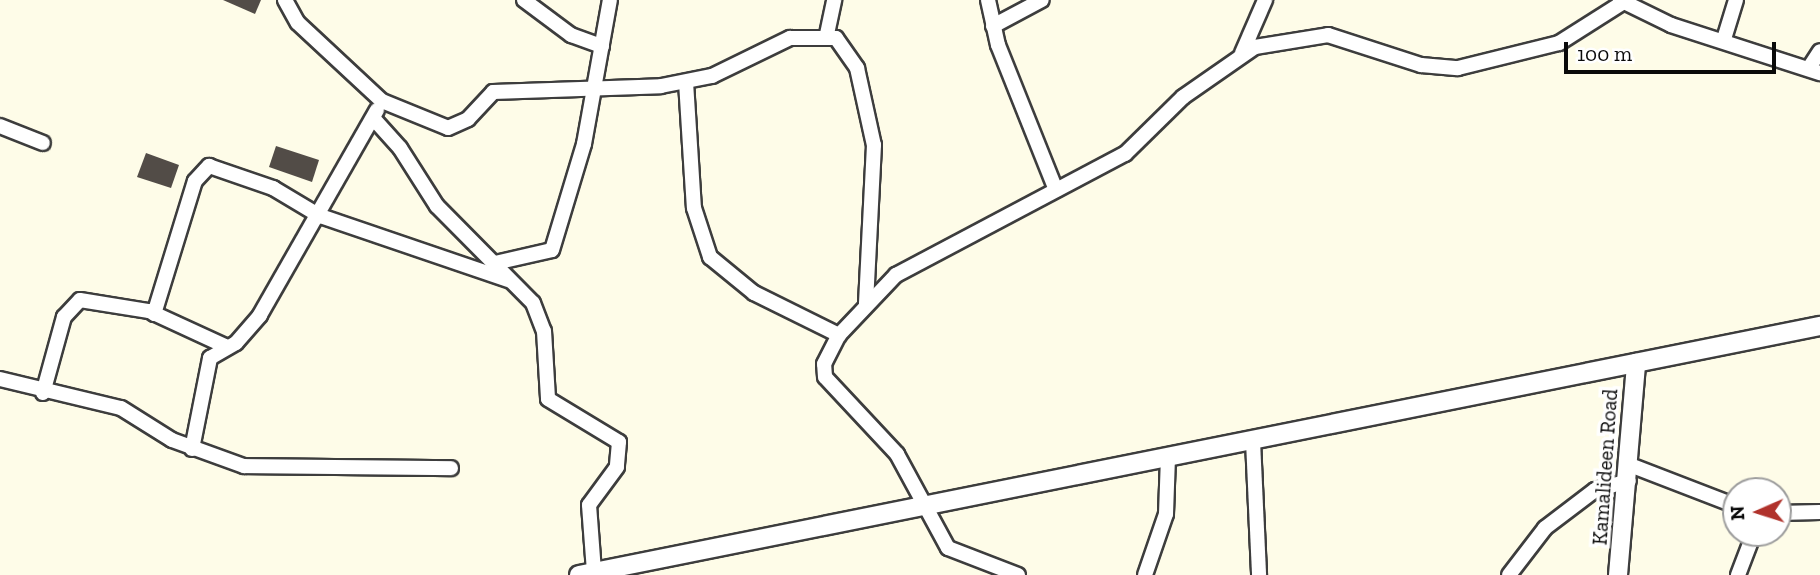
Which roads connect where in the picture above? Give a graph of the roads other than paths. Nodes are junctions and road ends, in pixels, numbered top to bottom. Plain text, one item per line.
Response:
1 (285, 0) edge
2 (524, 0) edge
3 (610, 0) edge
4 (834, 0) edge
5 (988, 0) edge
6 (1042, 0) edge
7 (1265, 0) edge
8 (1735, 0) edge
9 (1621, 2) edge
10 (993, 26) junction
11 (827, 34) junction
12 (1724, 39) junction
13 (602, 46) junction
14 (1820, 51) edge
15 (1242, 53) junction
16 (1815, 71) edge
17 (686, 82) junction
18 (594, 85) junction
19 (382, 101) junction
20 (373, 118) junction
21 (0, 127) edge
22 (43, 143) dead end
23 (1056, 190) junction
24 (320, 216) junction
25 (495, 263) junction
26 (510, 281) junction
27 (866, 304) junction
28 (155, 314) junction
29 (1820, 326) edge
30 (839, 335) junction
31 (225, 346) junction
32 (1636, 363) junction
33 (0, 379) edge
34 (43, 393) junction
35 (1253, 441) junction
36 (192, 449) junction
37 (1168, 458) junction
38 (452, 468) dead end
39 (1629, 473) junction
40 (1722, 502) edge
41 (927, 509) junction
42 (1820, 512) edge
43 (1792, 513) edge
44 (1749, 547) edge
45 (628, 569) edge
46 (586, 573) edge
47 (1018, 575) edge
48 (1145, 575) edge
49 (1259, 575) edge
50 (1509, 575) edge
51 (1618, 575) edge
52 (1738, 575) edge

1 - 19 street
2 - 13 street
3 - 13 street
4 - 11 street
5 - 10 street
6 - 10 street
7 - 15 street
8 - 12 street
9 - 12 street
9 - 15 street
10 - 23 street
11 - 17 street
11 - 27 street
12 - 16 street
13 - 18 street
14 - 16 street
15 - 23 street
17 - 18 street
17 - 30 street
18 - 19 street
18 - 25 street
19 - 20 street
20 - 24 street
20 - 25 street
21 - 22 street
23 - 27 street
24 - 26 street
24 - 28 street
24 - 31 street
25 - 26 street
26 - 46 street
27 - 30 street
28 - 31 street
28 - 34 street
29 - 32 street
30 - 41 street
31 - 36 street
32 - 35 street
32 - 39 street, Kamalideen Road
33 - 34 street
34 - 36 street
35 - 37 street
35 - 49 street
36 - 38 street
37 - 41 street
37 - 48 street
39 - 40 street
39 - 50 street
39 - 51 street, Kamalideen Road
41 - 45 street
41 - 47 street
42 - 43 street
44 - 52 street
45 - 46 street

